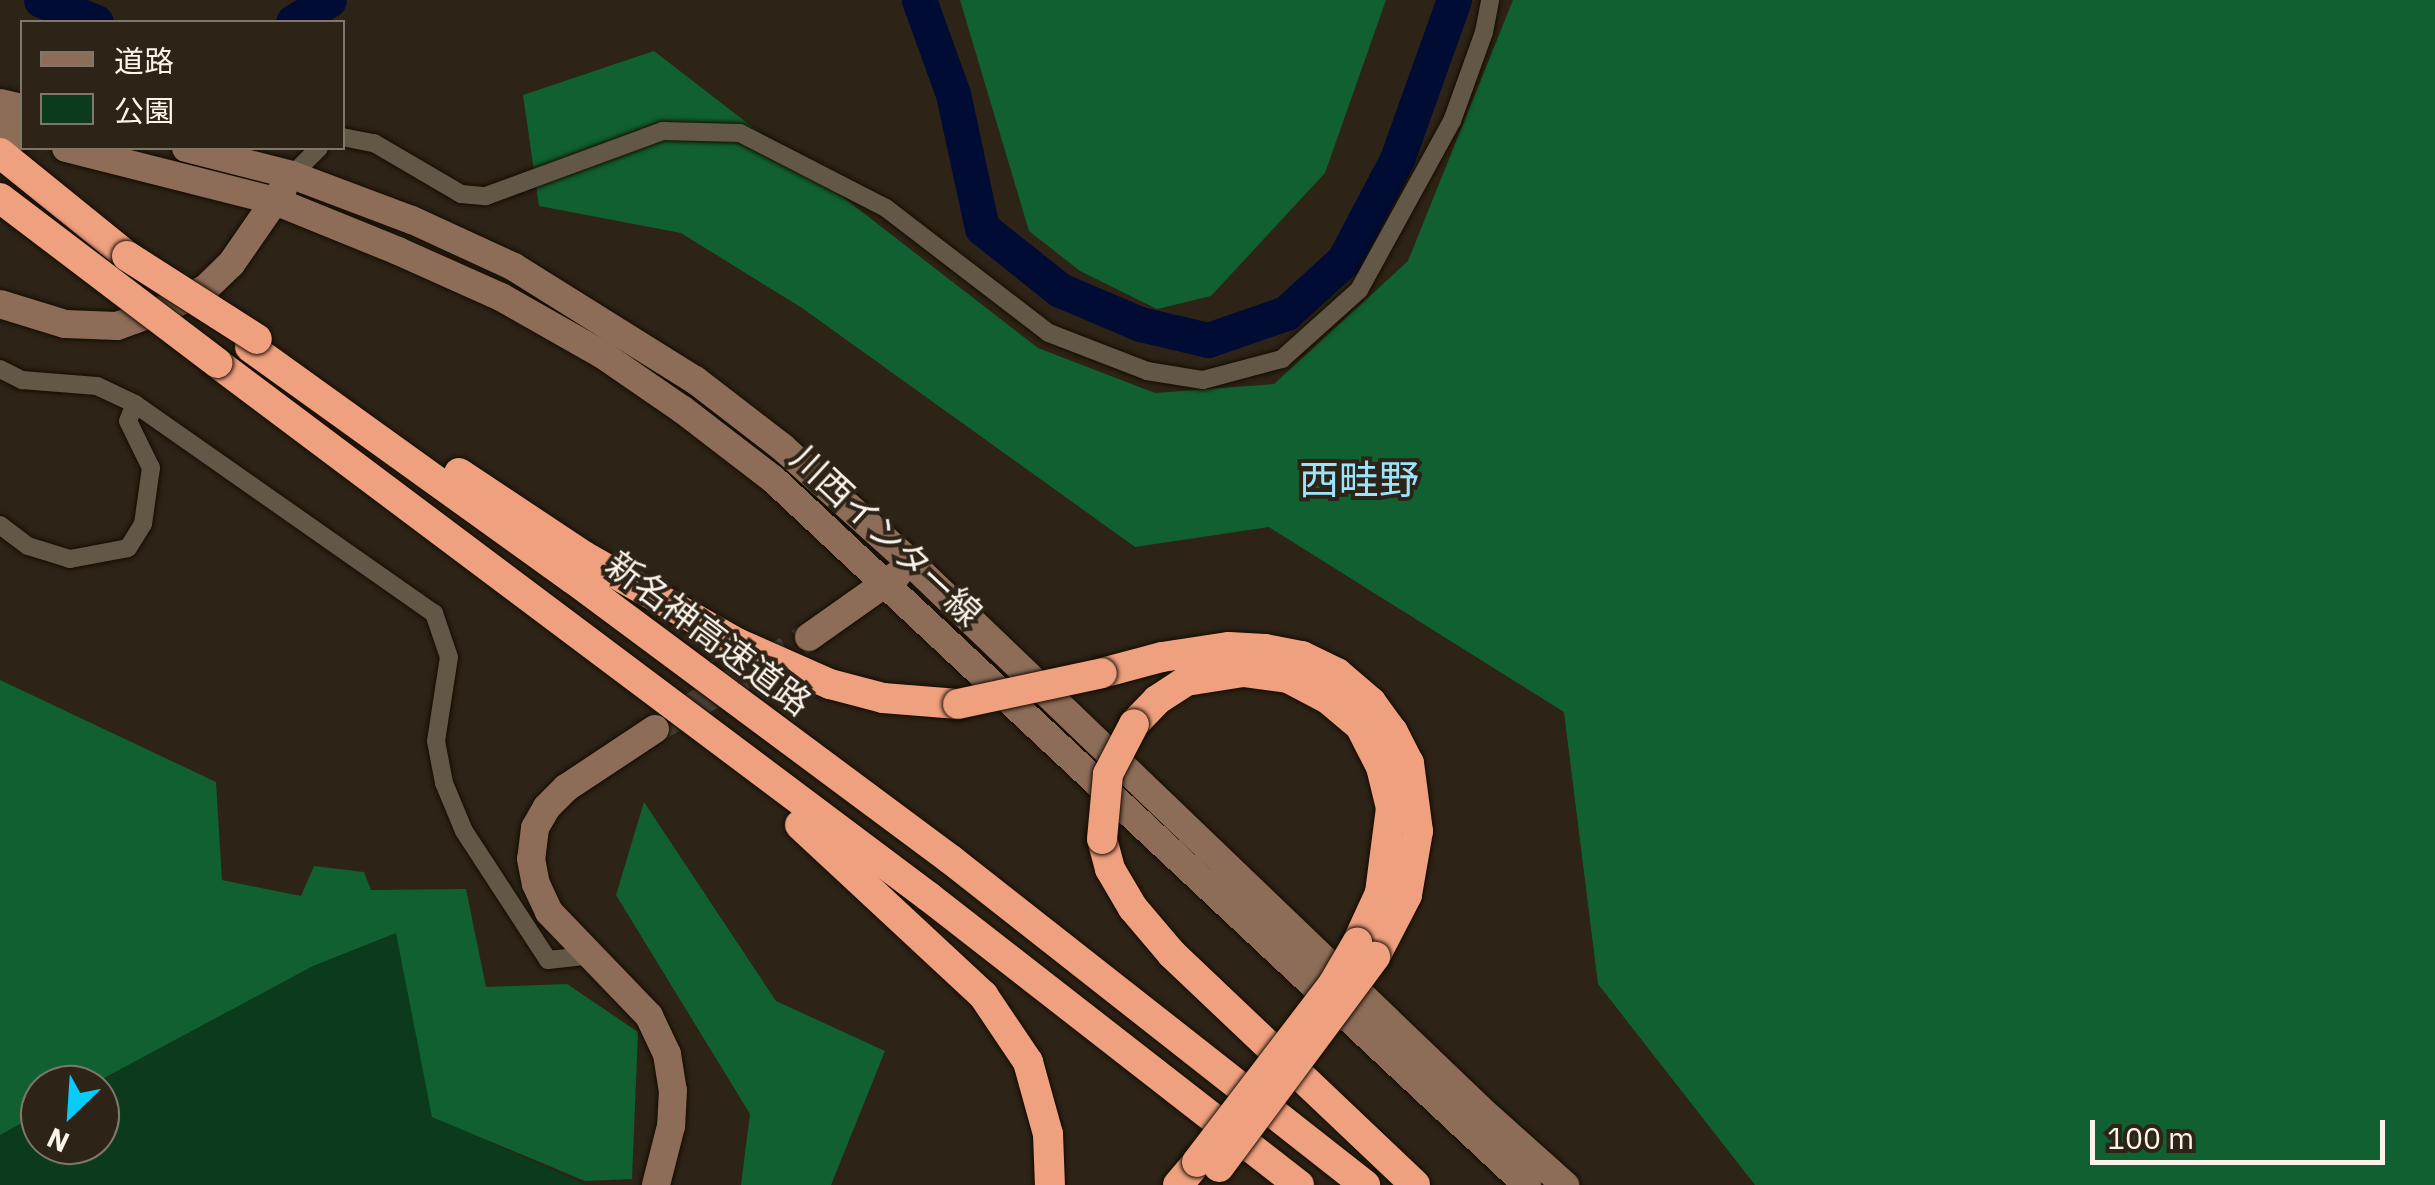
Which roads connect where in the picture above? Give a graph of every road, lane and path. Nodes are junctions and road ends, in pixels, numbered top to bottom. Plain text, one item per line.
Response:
1 (1490, 0) edge
2 (345, 138) edge
3 (74, 150) edge
4 (194, 150) edge
5 (317, 150) edge
6 (0, 153) edge
7 (292, 175) junction
8 (0, 198) edge
9 (275, 201) junction
10 (0, 304) edge
11 (253, 343) junction
12 (0, 369) edge
13 (135, 404) junction
14 (0, 524) edge
15 (910, 562) junction
16 (887, 585) junction
17 (809, 637) tunnel mouth
18 (655, 728) tunnel mouth
19 (706, 729) junction
20 (1366, 950) junction
21 (587, 956) junction
22 (1199, 1176) edge
23 (656, 1185) edge
24 (1050, 1185) edge
25 (1298, 1185) edge
26 (1365, 1185) edge
27 (1415, 1185) edge
28 (1527, 1185) edge
29 (1565, 1185) edge

1 - 2 street
3 - 9 main road, 川西インター線
4 - 7 main road, 川西インター線
5 - 7 street
6 - 11 highway, bridge
7 - 9 main road
7 - 15 main road, 川西インター線
8 - 19 highway, bridge
9 - 10 main road
9 - 16 main road, 川西インター線
11 - 20 highway, bridge
11 - 26 highway, 新名神高速道路
12 - 13 street
13 - 14 street
13 - 21 street
15 - 16 main road
15 - 29 main road, 川西インター線
16 - 17 main road
16 - 28 main road, 川西インター線
18 - 21 main road
19 - 24 highway
19 - 25 highway
20 - 22 highway, bridge
20 - 27 highway, bridge
21 - 23 main road

